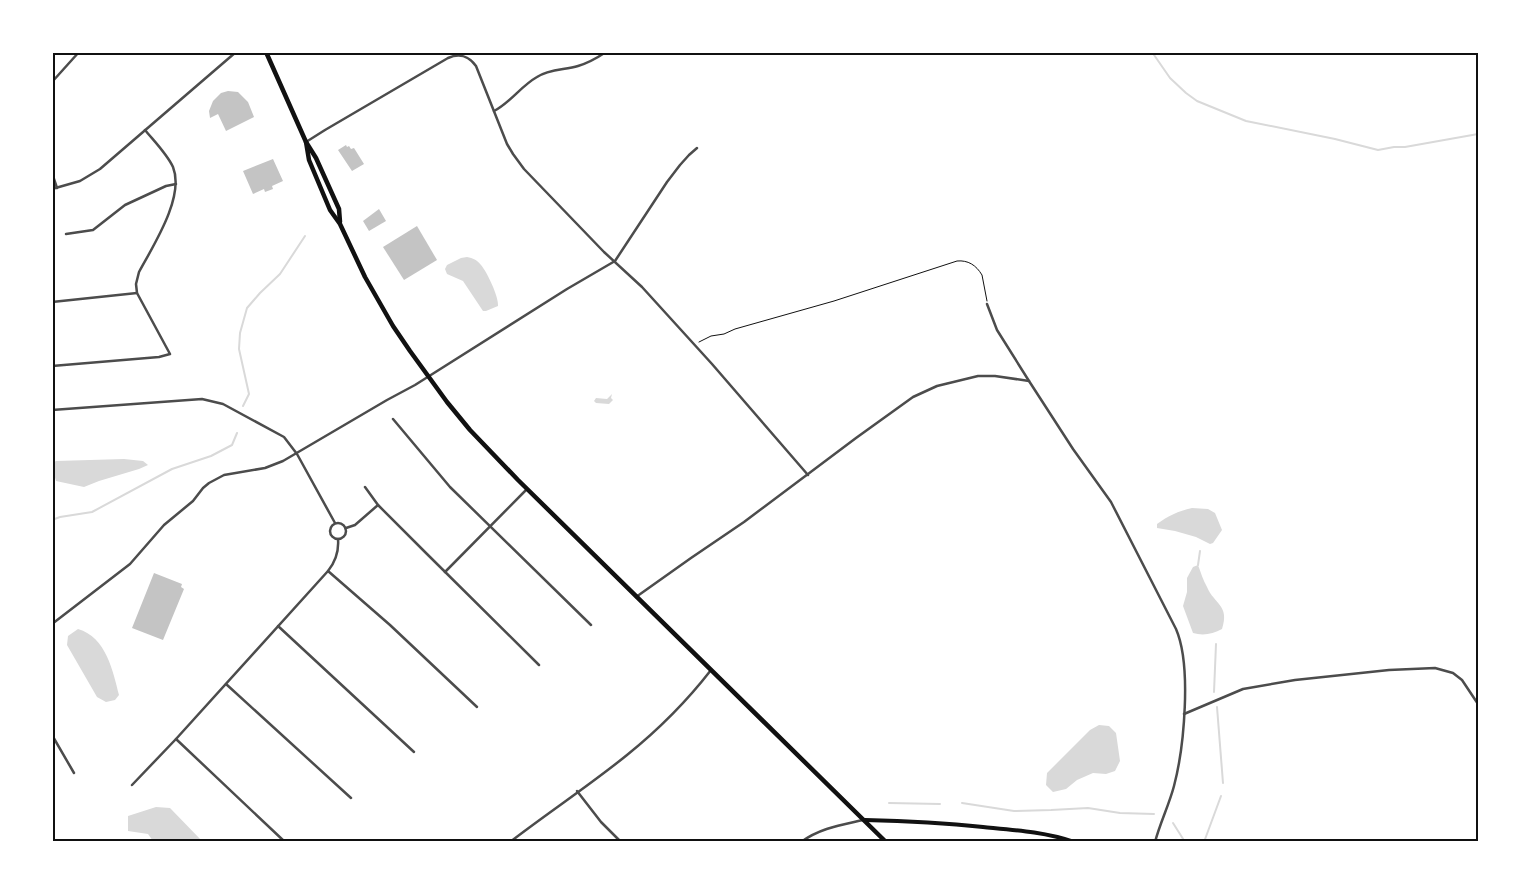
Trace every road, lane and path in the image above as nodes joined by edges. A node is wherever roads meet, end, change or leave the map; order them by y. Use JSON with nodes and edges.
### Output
{"nodes":[{"id":1,"x":79,"y":52,"type":"edge"},
{"id":2,"x":236,"y":52,"type":"edge"},
{"id":3,"x":266,"y":52,"type":"edge"},
{"id":4,"x":606,"y":52,"type":"edge"},
{"id":5,"x":52,"y":82,"type":"edge"},
{"id":6,"x":494,"y":111,"type":"junction"},
{"id":7,"x":145,"y":130,"type":"junction"},
{"id":8,"x":306,"y":142,"type":"junction"},
{"id":9,"x":697,"y":148,"type":"dead end"},
{"id":10,"x":52,"y":173,"type":"edge"},
{"id":11,"x":176,"y":184,"type":"junction"},
{"id":12,"x":54,"y":189,"type":"edge"},
{"id":13,"x":340,"y":224,"type":"junction"},
{"id":14,"x":66,"y":234,"type":"dead end"},
{"id":15,"x":615,"y":261,"type":"junction"},
{"id":16,"x":137,"y":293,"type":"junction"},
{"id":17,"x":52,"y":302,"type":"edge"},
{"id":18,"x":987,"y":304,"type":"joint"},
{"id":19,"x":694,"y":346,"type":"junction"},
{"id":20,"x":52,"y":366,"type":"edge"},
{"id":21,"x":429,"y":377,"type":"junction"},
{"id":22,"x":1029,"y":381,"type":"junction"},
{"id":23,"x":52,"y":410,"type":"edge"},
{"id":24,"x":393,"y":419,"type":"dead end"},
{"id":25,"x":296,"y":454,"type":"junction"},
{"id":26,"x":808,"y":475,"type":"junction"},
{"id":27,"x":365,"y":488,"type":"dead end"},
{"id":28,"x":527,"y":489,"type":"junction"},
{"id":29,"x":378,"y":505,"type":"junction"},
{"id":30,"x":335,"y":524,"type":"junction"},
{"id":31,"x":490,"y":527,"type":"junction"},
{"id":32,"x":346,"y":528,"type":"junction"},
{"id":33,"x":338,"y":539,"type":"junction"},
{"id":34,"x":328,"y":571,"type":"junction"},
{"id":35,"x":445,"y":572,"type":"junction"},
{"id":36,"x":636,"y":597,"type":"junction"},
{"id":37,"x":52,"y":624,"type":"edge"},
{"id":38,"x":591,"y":625,"type":"dead end"},
{"id":39,"x":278,"y":626,"type":"junction"},
{"id":40,"x":539,"y":665,"type":"dead end"},
{"id":41,"x":711,"y":670,"type":"junction"},
{"id":42,"x":226,"y":684,"type":"junction"},
{"id":43,"x":1478,"y":704,"type":"edge"},
{"id":44,"x":477,"y":707,"type":"dead end"},
{"id":45,"x":1184,"y":714,"type":"junction"},
{"id":46,"x":52,"y":735,"type":"edge"},
{"id":47,"x":176,"y":739,"type":"junction"},
{"id":48,"x":414,"y":752,"type":"dead end"},
{"id":49,"x":74,"y":773,"type":"dead end"},
{"id":50,"x":132,"y":785,"type":"dead end"},
{"id":51,"x":577,"y":792,"type":"junction"},
{"id":52,"x":351,"y":798,"type":"dead end"},
{"id":53,"x":865,"y":820,"type":"junction"},
{"id":54,"x":285,"y":842,"type":"edge"},
{"id":55,"x":510,"y":842,"type":"edge"},
{"id":56,"x":621,"y":842,"type":"edge"},
{"id":57,"x":801,"y":842,"type":"edge"},
{"id":58,"x":886,"y":842,"type":"edge"},
{"id":59,"x":1074,"y":842,"type":"edge"},
{"id":60,"x":1155,"y":842,"type":"edge"}],
"edges":[{"from":1,"to":5,"type":"street"},
{"from":2,"to":7,"type":"street"},
{"from":3,"to":8,"type":"main road"},
{"from":4,"to":6,"type":"street"},
{"from":6,"to":8,"type":"street"},
{"from":6,"to":15,"type":"street"},
{"from":7,"to":11,"type":"street"},
{"from":7,"to":12,"type":"street"},
{"from":8,"to":13,"type":"main road"},
{"from":8,"to":13,"type":"main road"},
{"from":9,"to":15,"type":"street"},
{"from":10,"to":12,"type":"street"},
{"from":11,"to":14,"type":"street"},
{"from":11,"to":16,"type":"street"},
{"from":13,"to":21,"type":"main road"},
{"from":15,"to":19,"type":"street"},
{"from":15,"to":21,"type":"street"},
{"from":16,"to":17,"type":"street"},
{"from":16,"to":20,"type":"street"},
{"from":18,"to":19,"type":"path"},
{"from":18,"to":22,"type":"street"},
{"from":19,"to":26,"type":"street"},
{"from":21,"to":25,"type":"street"},
{"from":21,"to":28,"type":"main road"},
{"from":22,"to":26,"type":"street"},
{"from":22,"to":45,"type":"street"},
{"from":23,"to":25,"type":"street"},
{"from":24,"to":31,"type":"street"},
{"from":25,"to":30,"type":"street"},
{"from":25,"to":37,"type":"street"},
{"from":26,"to":36,"type":"street"},
{"from":27,"to":29,"type":"street"},
{"from":28,"to":31,"type":"street"},
{"from":28,"to":36,"type":"main road"},
{"from":29,"to":32,"type":"street"},
{"from":29,"to":35,"type":"street"},
{"from":30,"to":32,"type":"street"},
{"from":30,"to":33,"type":"street"},
{"from":31,"to":35,"type":"street"},
{"from":31,"to":38,"type":"street"},
{"from":32,"to":33,"type":"street"},
{"from":33,"to":34,"type":"street"},
{"from":34,"to":39,"type":"street"},
{"from":34,"to":44,"type":"street"},
{"from":35,"to":40,"type":"street"},
{"from":36,"to":41,"type":"main road"},
{"from":39,"to":42,"type":"street"},
{"from":39,"to":48,"type":"street"},
{"from":41,"to":51,"type":"street"},
{"from":41,"to":53,"type":"main road"},
{"from":42,"to":47,"type":"street"},
{"from":42,"to":52,"type":"street"},
{"from":43,"to":45,"type":"street"},
{"from":45,"to":60,"type":"street"},
{"from":46,"to":49,"type":"street"},
{"from":47,"to":50,"type":"street"},
{"from":47,"to":54,"type":"street"},
{"from":51,"to":55,"type":"street"},
{"from":51,"to":56,"type":"street"},
{"from":53,"to":57,"type":"street"},
{"from":53,"to":58,"type":"main road"},
{"from":53,"to":59,"type":"main road"}]}
